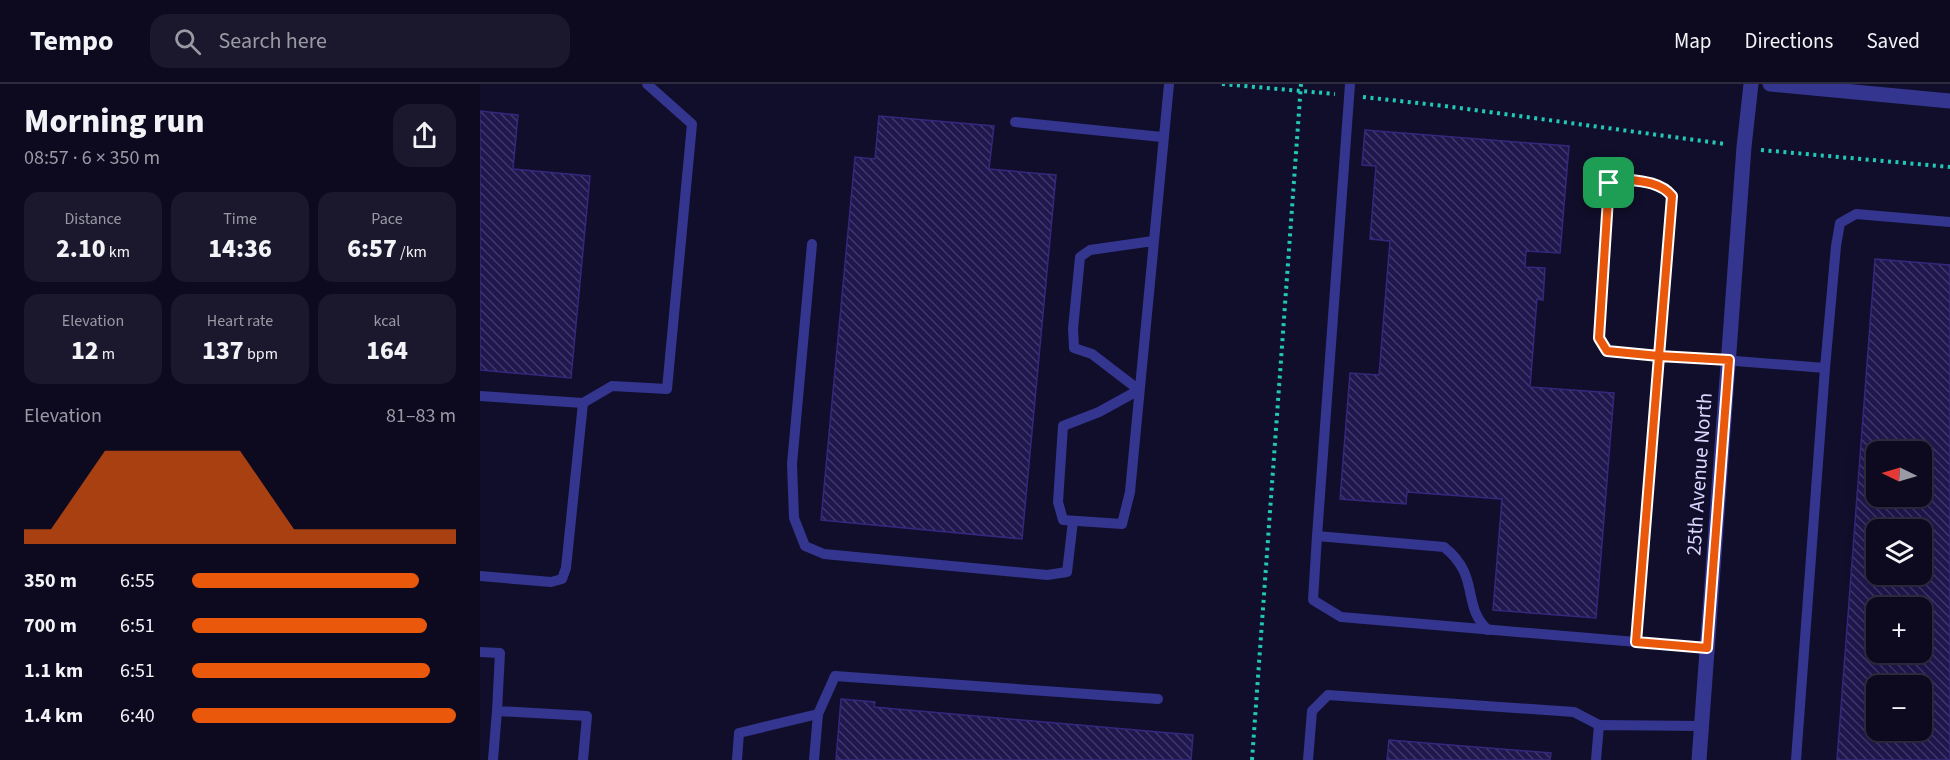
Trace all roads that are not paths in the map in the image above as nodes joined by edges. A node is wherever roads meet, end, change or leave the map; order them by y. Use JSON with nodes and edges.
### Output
{"nodes":[{"id":1,"x":647,"y":84,"type":"edge"},
{"id":2,"x":1169,"y":84,"type":"edge"},
{"id":3,"x":1350,"y":84,"type":"edge"},
{"id":4,"x":1751,"y":84,"type":"edge"},
{"id":5,"x":1770,"y":84,"type":"edge"},
{"id":6,"x":1950,"y":101,"type":"edge"},
{"id":7,"x":1015,"y":122,"type":"dead end"},
{"id":8,"x":1162,"y":137,"type":"junction"},
{"id":9,"x":1950,"y":222,"type":"edge"},
{"id":10,"x":1153,"y":241,"type":"junction"},
{"id":11,"x":812,"y":244,"type":"dead end"},
{"id":12,"x":1659,"y":356,"type":"junction"},
{"id":13,"x":1729,"y":360,"type":"junction"},
{"id":14,"x":1825,"y":368,"type":"junction"},
{"id":15,"x":1139,"y":390,"type":"junction"},
{"id":16,"x":480,"y":396,"type":"edge"},
{"id":17,"x":583,"y":403,"type":"junction"},
{"id":18,"x":1073,"y":521,"type":"junction"},
{"id":19,"x":1317,"y":536,"type":"junction"},
{"id":20,"x":480,"y":576,"type":"edge"},
{"id":21,"x":1488,"y":630,"type":"junction"},
{"id":22,"x":1636,"y":642,"type":"junction"},
{"id":23,"x":1707,"y":648,"type":"junction"},
{"id":24,"x":480,"y":652,"type":"edge"},
{"id":25,"x":1158,"y":699,"type":"dead end"},
{"id":26,"x":497,"y":711,"type":"junction"},
{"id":27,"x":818,"y":714,"type":"junction"},
{"id":28,"x":1599,"y":725,"type":"junction"},
{"id":29,"x":1702,"y":726,"type":"junction"},
{"id":30,"x":493,"y":760,"type":"edge"},
{"id":31,"x":583,"y":760,"type":"edge"},
{"id":32,"x":736,"y":760,"type":"edge"},
{"id":33,"x":814,"y":760,"type":"edge"},
{"id":34,"x":1308,"y":760,"type":"edge"},
{"id":35,"x":1596,"y":760,"type":"edge"},
{"id":36,"x":1699,"y":760,"type":"edge"},
{"id":37,"x":1796,"y":760,"type":"edge"}],
"edges":[{"from":1,"to":17,"type":"lane"},
{"from":2,"to":8,"type":"lane"},
{"from":3,"to":19,"type":"lane"},
{"from":4,"to":13,"type":"street","name":"25th Avenue North"},
{"from":5,"to":6,"type":"street"},
{"from":7,"to":8,"type":"lane"},
{"from":8,"to":10,"type":"lane"},
{"from":9,"to":14,"type":"lane"},
{"from":10,"to":15,"type":"lane"},
{"from":10,"to":15,"type":"lane"},
{"from":11,"to":18,"type":"lane"},
{"from":12,"to":12,"type":"lane"},
{"from":12,"to":13,"type":"lane"},
{"from":12,"to":22,"type":"lane"},
{"from":13,"to":14,"type":"lane"},
{"from":13,"to":23,"type":"street","name":"25th Avenue North"},
{"from":14,"to":37,"type":"lane"},
{"from":15,"to":18,"type":"lane"},
{"from":15,"to":18,"type":"lane"},
{"from":16,"to":17,"type":"lane"},
{"from":17,"to":20,"type":"lane"},
{"from":19,"to":21,"type":"lane"},
{"from":19,"to":21,"type":"lane"},
{"from":21,"to":22,"type":"lane"},
{"from":22,"to":23,"type":"lane"},
{"from":23,"to":29,"type":"street","name":"25th Avenue North"},
{"from":24,"to":26,"type":"lane"},
{"from":25,"to":27,"type":"lane"},
{"from":26,"to":30,"type":"lane"},
{"from":26,"to":31,"type":"lane"},
{"from":27,"to":32,"type":"lane"},
{"from":27,"to":33,"type":"lane"},
{"from":28,"to":29,"type":"lane"},
{"from":28,"to":34,"type":"lane"},
{"from":28,"to":35,"type":"lane"},
{"from":29,"to":36,"type":"street","name":"25th Avenue North"}]}
